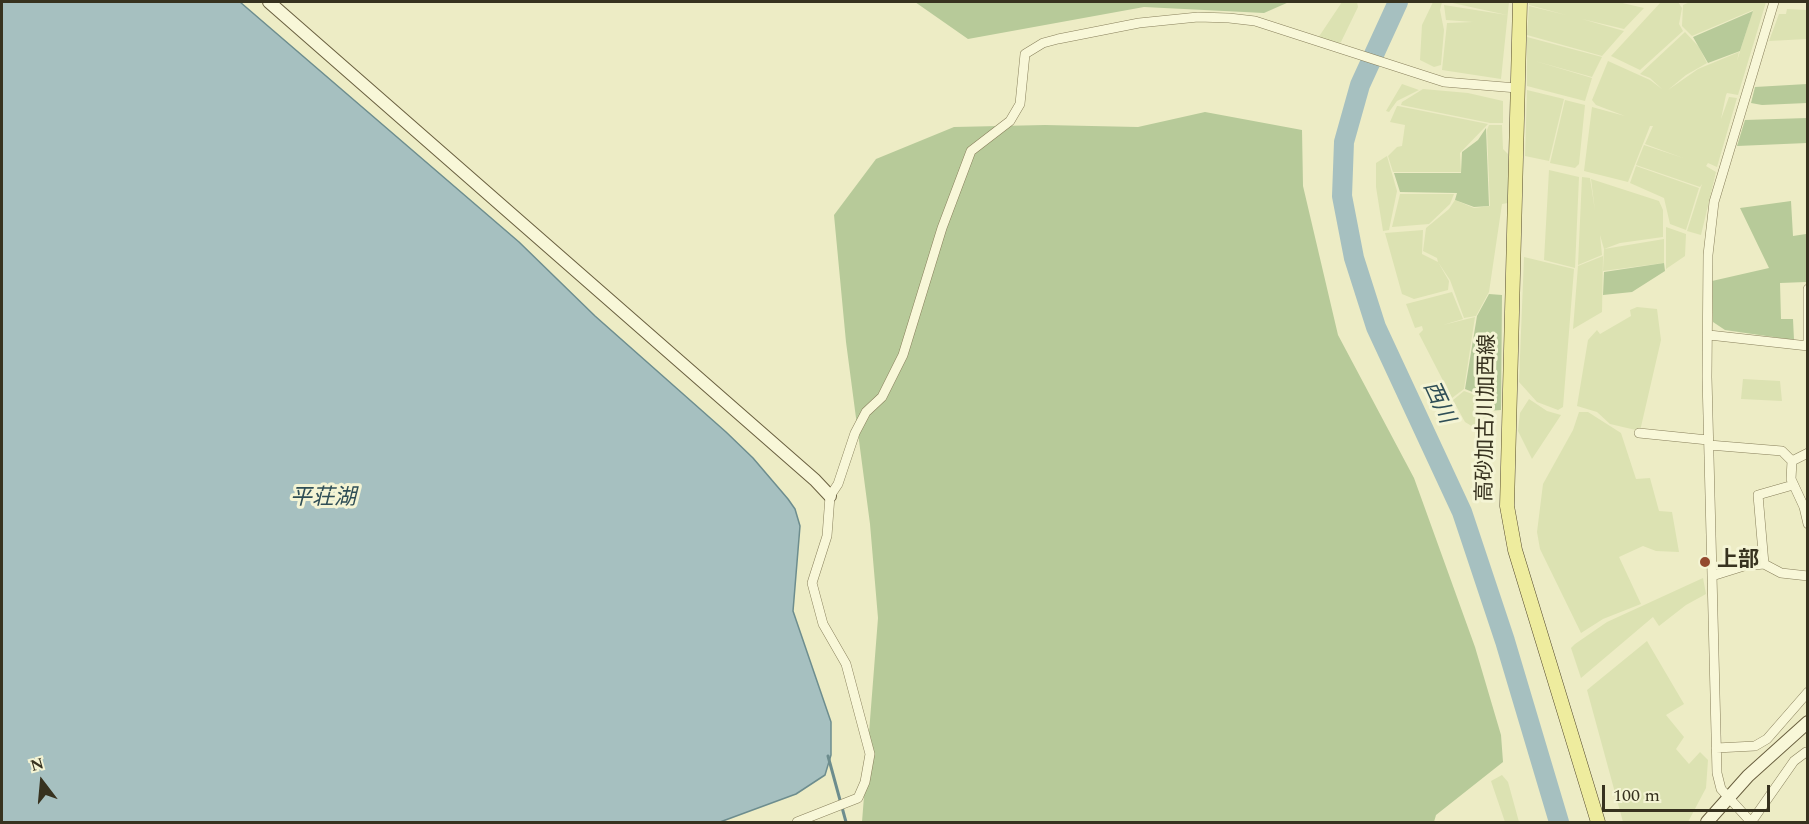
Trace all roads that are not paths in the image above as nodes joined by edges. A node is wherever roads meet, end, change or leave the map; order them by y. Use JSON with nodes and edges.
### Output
{"nodes":[{"id":1,"x":269,"y":2,"type":"edge"},
{"id":2,"x":1520,"y":2,"type":"edge"},
{"id":3,"x":1774,"y":2,"type":"edge"},
{"id":4,"x":1516,"y":88,"type":"junction"},
{"id":5,"x":1808,"y":289,"type":"edge"},
{"id":6,"x":1709,"y":335,"type":"junction"},
{"id":7,"x":1639,"y":433,"type":"dead end"},
{"id":8,"x":1709,"y":442,"type":"junction"},
{"id":9,"x":1808,"y":453,"type":"edge"},
{"id":10,"x":1792,"y":461,"type":"junction"},
{"id":11,"x":1792,"y":484,"type":"junction"},
{"id":12,"x":830,"y":496,"type":"junction"},
{"id":13,"x":1808,"y":524,"type":"edge"},
{"id":14,"x":1764,"y":564,"type":"junction"},
{"id":15,"x":1712,"y":576,"type":"junction"},
{"id":16,"x":1808,"y":576,"type":"edge"},
{"id":17,"x":1808,"y":692,"type":"edge"},
{"id":18,"x":1808,"y":722,"type":"edge"},
{"id":19,"x":1716,"y":748,"type":"junction"},
{"id":20,"x":1806,"y":752,"type":"edge"},
{"id":21,"x":1728,"y":796,"type":"junction"},
{"id":22,"x":797,"y":822,"type":"edge"},
{"id":23,"x":1598,"y":822,"type":"edge"},
{"id":24,"x":1707,"y":822,"type":"edge"},
{"id":25,"x":1752,"y":822,"type":"edge"}],
"edges":[{"from":1,"to":12,"type":"street"},
{"from":2,"to":4,"type":"main road","name":"高砂加古川加西線"},
{"from":3,"to":6,"type":"street"},
{"from":4,"to":12,"type":"street"},
{"from":4,"to":23,"type":"main road","name":"高砂加古川加西線"},
{"from":5,"to":6,"type":"street"},
{"from":6,"to":8,"type":"street"},
{"from":7,"to":8,"type":"street"},
{"from":8,"to":10,"type":"street"},
{"from":8,"to":15,"type":"street"},
{"from":9,"to":10,"type":"street"},
{"from":10,"to":11,"type":"street"},
{"from":11,"to":13,"type":"street"},
{"from":11,"to":14,"type":"street"},
{"from":12,"to":22,"type":"street"},
{"from":14,"to":15,"type":"street"},
{"from":14,"to":16,"type":"street"},
{"from":15,"to":19,"type":"street"},
{"from":17,"to":19,"type":"street"},
{"from":18,"to":21,"type":"street"},
{"from":19,"to":21,"type":"street"},
{"from":20,"to":25,"type":"street"},
{"from":21,"to":24,"type":"street"},
{"from":21,"to":25,"type":"street"}]}
